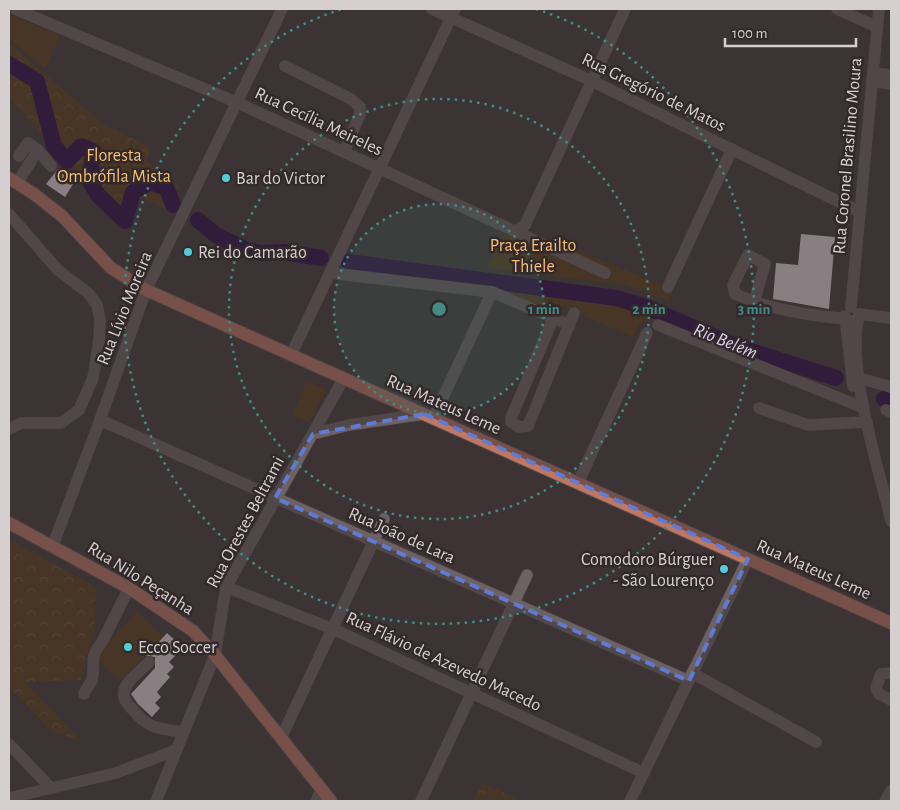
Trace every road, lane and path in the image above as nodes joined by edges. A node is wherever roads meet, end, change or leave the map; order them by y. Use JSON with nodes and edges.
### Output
{"nodes":[{"id":1,"x":15,"y":9,"type":"edge"},
{"id":2,"x":282,"y":9,"type":"edge"},
{"id":3,"x":432,"y":9,"type":"edge"},
{"id":4,"x":625,"y":9,"type":"edge"},
{"id":5,"x":837,"y":9,"type":"edge"},
{"id":6,"x":879,"y":9,"type":"edge"},
{"id":7,"x":39,"y":13,"type":"edge"},
{"id":8,"x":453,"y":13,"type":"edge"},
{"id":9,"x":877,"y":27,"type":"junction"},
{"id":10,"x":285,"y":66,"type":"dead end"},
{"id":11,"x":891,"y":76,"type":"edge"},
{"id":12,"x":872,"y":77,"type":"junction"},
{"id":13,"x":592,"y":81,"type":"junction"},
{"id":14,"x":891,"y":84,"type":"edge"},
{"id":15,"x":236,"y":102,"type":"junction"},
{"id":16,"x":732,"y":149,"type":"junction"},
{"id":17,"x":38,"y":150,"type":"junction"},
{"id":18,"x":344,"y":152,"type":"junction"},
{"id":19,"x":19,"y":156,"type":"dead end"},
{"id":20,"x":51,"y":166,"type":"dead end"},
{"id":21,"x":379,"y":169,"type":"junction"},
{"id":22,"x":13,"y":181,"type":"edge"},
{"id":23,"x":860,"y":212,"type":"junction"},
{"id":24,"x":9,"y":214,"type":"edge"},
{"id":25,"x":516,"y":231,"type":"junction"},
{"id":26,"x":330,"y":273,"type":"junction"},
{"id":27,"x":606,"y":273,"type":"dead end"},
{"id":28,"x":668,"y":288,"type":"dead end"},
{"id":29,"x":146,"y":290,"type":"junction"},
{"id":30,"x":492,"y":292,"type":"junction"},
{"id":31,"x":754,"y":302,"type":"dead end"},
{"id":32,"x":574,"y":314,"type":"dead end"},
{"id":33,"x":852,"y":314,"type":"junction"},
{"id":34,"x":891,"y":318,"type":"edge"},
{"id":35,"x":553,"y":319,"type":"junction"},
{"id":36,"x":570,"y":325,"type":"junction"},
{"id":37,"x":658,"y":325,"type":"dead end"},
{"id":38,"x":647,"y":333,"type":"dead end"},
{"id":39,"x":292,"y":355,"type":"junction"},
{"id":40,"x":344,"y":378,"type":"junction"},
{"id":41,"x":859,"y":378,"type":"junction"},
{"id":42,"x":891,"y":387,"type":"edge"},
{"id":43,"x":759,"y":408,"type":"dead end"},
{"id":44,"x":864,"y":408,"type":"junction"},
{"id":45,"x":428,"y":416,"type":"junction"},
{"id":46,"x":100,"y":420,"type":"junction"},
{"id":47,"x":867,"y":422,"type":"junction"},
{"id":48,"x":9,"y":429,"type":"edge"},
{"id":49,"x":313,"y":434,"type":"junction"},
{"id":50,"x":578,"y":483,"type":"junction"},
{"id":51,"x":276,"y":498,"type":"junction"},
{"id":52,"x":384,"y":519,"type":"dead end"},
{"id":53,"x":891,"y":520,"type":"edge"},
{"id":54,"x":9,"y":523,"type":"edge"},
{"id":55,"x":374,"y":542,"type":"junction"},
{"id":56,"x":53,"y":545,"type":"junction"},
{"id":57,"x":748,"y":559,"type":"junction"},
{"id":58,"x":527,"y":575,"type":"dead end"},
{"id":59,"x":226,"y":587,"type":"junction"},
{"id":60,"x":129,"y":588,"type":"junction"},
{"id":61,"x":514,"y":604,"type":"junction"},
{"id":62,"x":891,"y":623,"type":"edge"},
{"id":63,"x":332,"y":629,"type":"junction"},
{"id":64,"x":215,"y":655,"type":"junction"},
{"id":65,"x":149,"y":662,"type":"dead end"},
{"id":66,"x":891,"y":673,"type":"edge"},
{"id":67,"x":690,"y":677,"type":"junction"},
{"id":68,"x":472,"y":693,"type":"junction"},
{"id":69,"x":84,"y":694,"type":"dead end"},
{"id":70,"x":891,"y":700,"type":"edge"},
{"id":71,"x":184,"y":732,"type":"junction"},
{"id":72,"x":281,"y":738,"type":"junction"},
{"id":73,"x":816,"y":742,"type":"dead end"},
{"id":74,"x":9,"y":744,"type":"edge"},
{"id":75,"x":176,"y":750,"type":"junction"},
{"id":76,"x":644,"y":772,"type":"junction"},
{"id":77,"x":51,"y":788,"type":"junction"},
{"id":78,"x":322,"y":789,"type":"junction"},
{"id":79,"x":891,"y":791,"type":"edge"},
{"id":80,"x":9,"y":798,"type":"edge"},
{"id":81,"x":156,"y":801,"type":"edge"},
{"id":82,"x":316,"y":801,"type":"edge"},
{"id":83,"x":331,"y":801,"type":"edge"},
{"id":84,"x":421,"y":801,"type":"edge"},
{"id":85,"x":630,"y":801,"type":"edge"},
{"id":86,"x":886,"y":801,"type":"edge"}],
"edges":[{"from":1,"to":7,"type":"street","name":"Rua Cecília Meireles"},
{"from":2,"to":15,"type":"street","name":"Rua Lívio Moreira"},
{"from":3,"to":8,"type":"street","name":"Rua Gregório de Matos"},
{"from":4,"to":13,"type":"street"},
{"from":5,"to":9,"type":"street"},
{"from":6,"to":9,"type":"street","name":"Rua Coronel Brasilino Moura"},
{"from":7,"to":15,"type":"street","name":"Rua Cecília Meireles"},
{"from":8,"to":13,"type":"street","name":"Rua Gregório de Matos"},
{"from":8,"to":21,"type":"street"},
{"from":9,"to":12,"type":"street","name":"Rua Coronel Brasilino Moura"},
{"from":10,"to":18,"type":"street"},
{"from":11,"to":12,"type":"street"},
{"from":12,"to":14,"type":"street"},
{"from":12,"to":23,"type":"street","name":"Rua Coronel Brasilino Moura"},
{"from":13,"to":16,"type":"street","name":"Rua Gregório de Matos"},
{"from":13,"to":25,"type":"street"},
{"from":15,"to":18,"type":"street","name":"Rua Cecília Meireles"},
{"from":15,"to":29,"type":"street","name":"Rua Lívio Moreira"},
{"from":16,"to":23,"type":"street","name":"Rua Gregório de Matos"},
{"from":16,"to":28,"type":"street"},
{"from":17,"to":19,"type":"street"},
{"from":17,"to":20,"type":"street"},
{"from":17,"to":22,"type":"street"},
{"from":18,"to":21,"type":"street","name":"Rua Cecília Meireles"},
{"from":21,"to":25,"type":"street","name":"Rua Cecília Meireles"},
{"from":21,"to":26,"type":"street"},
{"from":22,"to":29,"type":"main road","name":"Rua Mateus Leme"},
{"from":23,"to":33,"type":"street","name":"Rua Coronel Brasilino Moura"},
{"from":24,"to":48,"type":"street"},
{"from":25,"to":27,"type":"street","name":"Rua Cecília Meireles"},
{"from":26,"to":30,"type":"street"},
{"from":26,"to":39,"type":"street"},
{"from":29,"to":39,"type":"main road","name":"Rua Mateus Leme"},
{"from":29,"to":46,"type":"street","name":"Rua Lívio Moreira"},
{"from":30,"to":35,"type":"street"},
{"from":30,"to":45,"type":"street"},
{"from":31,"to":33,"type":"street"},
{"from":32,"to":36,"type":"street"},
{"from":33,"to":34,"type":"street"},
{"from":33,"to":41,"type":"street","name":"Rua Coronel Brasilino Moura"},
{"from":33,"to":44,"type":"street","name":"Rua Coronel Brasilino Moura"},
{"from":35,"to":36,"type":"street"},
{"from":35,"to":36,"type":"street"},
{"from":37,"to":44,"type":"street"},
{"from":38,"to":50,"type":"street"},
{"from":39,"to":40,"type":"main road","name":"Rua Mateus Leme"},
{"from":40,"to":45,"type":"main road","name":"Rua Mateus Leme"},
{"from":40,"to":49,"type":"street","name":"Rua Orestes Beltrami"},
{"from":41,"to":42,"type":"street"},
{"from":41,"to":44,"type":"street","name":"Rua Coronel Brasilino Moura"},
{"from":43,"to":47,"type":"street"},
{"from":44,"to":47,"type":"street","name":"Rua Coronel Brasilino Moura"},
{"from":45,"to":49,"type":"street"},
{"from":45,"to":50,"type":"main road","name":"Rua Mateus Leme"},
{"from":46,"to":51,"type":"street","name":"Rua João de Lara"},
{"from":46,"to":56,"type":"street","name":"Rua Lívio Moreira"},
{"from":47,"to":53,"type":"street","name":"Rua Coronel Brasilino Moura"},
{"from":49,"to":51,"type":"street","name":"Rua Orestes Beltrami"},
{"from":50,"to":57,"type":"main road","name":"Rua Mateus Leme"},
{"from":51,"to":55,"type":"street","name":"Rua João de Lara"},
{"from":51,"to":59,"type":"street","name":"Rua Orestes Beltrami"},
{"from":52,"to":55,"type":"street"},
{"from":54,"to":56,"type":"main road","name":"Rua Nilo Peçanha"},
{"from":55,"to":61,"type":"street","name":"Rua João de Lara"},
{"from":55,"to":63,"type":"street"},
{"from":56,"to":60,"type":"main road","name":"Rua Nilo Peçanha"},
{"from":57,"to":62,"type":"main road","name":"Rua Mateus Leme"},
{"from":57,"to":67,"type":"street"},
{"from":58,"to":61,"type":"street"},
{"from":59,"to":63,"type":"street","name":"Rua Flávio de Azevedo Macedo"},
{"from":59,"to":64,"type":"street","name":"Rua Orestes Beltrami"},
{"from":60,"to":64,"type":"main road","name":"Rua Nilo Peçanha"},
{"from":60,"to":69,"type":"street"},
{"from":61,"to":67,"type":"street","name":"Rua João de Lara"},
{"from":61,"to":68,"type":"street"},
{"from":63,"to":68,"type":"street","name":"Rua Flávio de Azevedo Macedo"},
{"from":63,"to":72,"type":"street"},
{"from":64,"to":71,"type":"street","name":"Rua Orestes Beltrami"},
{"from":64,"to":72,"type":"main road","name":"Rua Nilo Peçanha"},
{"from":65,"to":71,"type":"street"},
{"from":66,"to":70,"type":"street"},
{"from":67,"to":73,"type":"street","name":"Rua João de Lara"},
{"from":67,"to":76,"type":"street"},
{"from":68,"to":76,"type":"street","name":"Rua Flávio de Azevedo Macedo"},
{"from":68,"to":84,"type":"street"},
{"from":71,"to":75,"type":"street","name":"Rua Orestes Beltrami"},
{"from":72,"to":78,"type":"main road","name":"Rua Nilo Peçanha"},
{"from":74,"to":77,"type":"street"},
{"from":75,"to":77,"type":"street"},
{"from":75,"to":81,"type":"street","name":"Rua Orestes Beltrami"},
{"from":76,"to":85,"type":"street"},
{"from":77,"to":80,"type":"street"},
{"from":78,"to":82,"type":"street"},
{"from":78,"to":83,"type":"main road","name":"Rua Nilo Peçanha"},
{"from":79,"to":86,"type":"street"}]}
